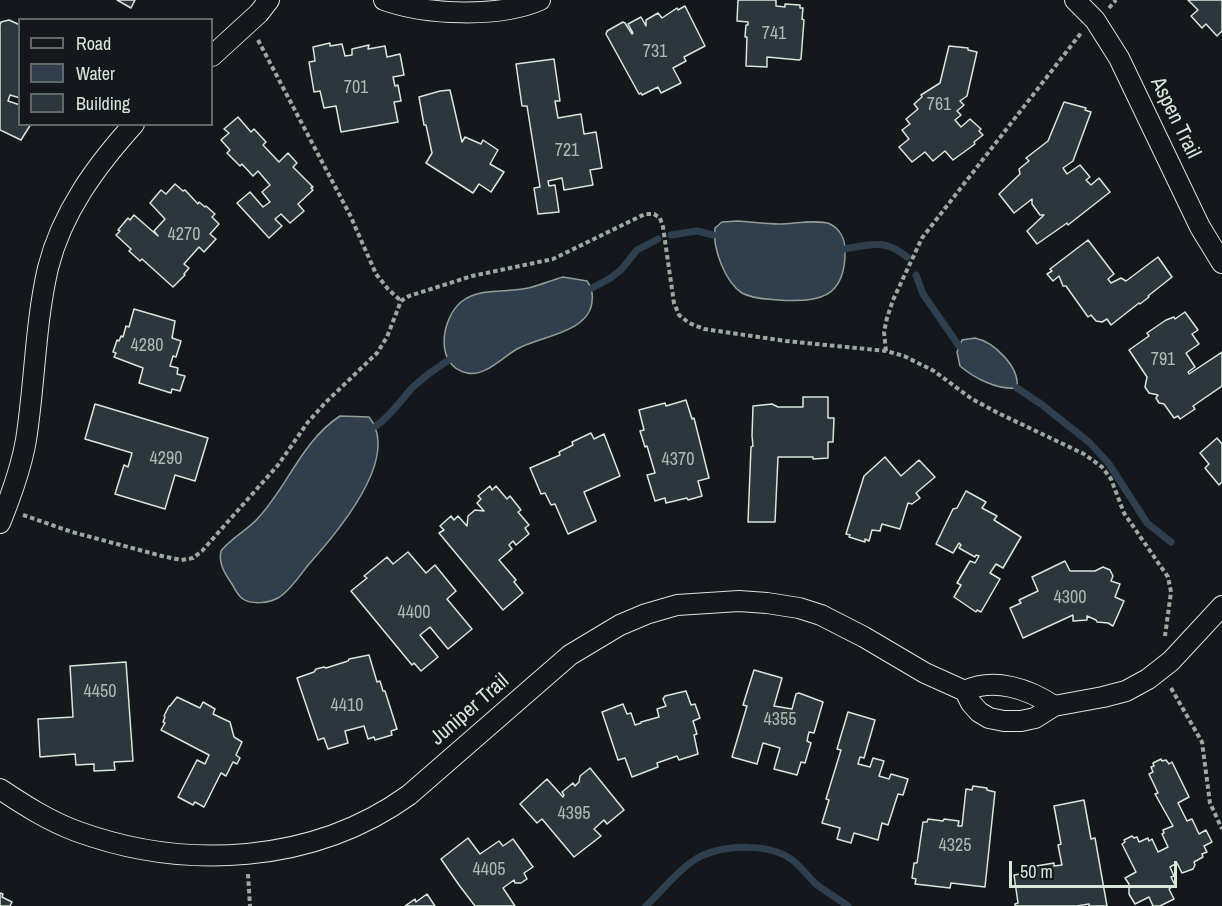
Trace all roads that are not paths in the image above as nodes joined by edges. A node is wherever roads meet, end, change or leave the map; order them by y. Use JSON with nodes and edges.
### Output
{"nodes":[{"id":1,"x":269,"y":0,"type":"edge"},
{"id":2,"x":384,"y":0,"type":"edge"},
{"id":3,"x":540,"y":0,"type":"edge"},
{"id":4,"x":1075,"y":0,"type":"edge"},
{"id":5,"x":213,"y":55,"type":"edge"},
{"id":6,"x":132,"y":126,"type":"edge"},
{"id":7,"x":1222,"y":263,"type":"edge"},
{"id":8,"x":3,"y":515,"type":"edge"},
{"id":9,"x":1222,"y":606,"type":"edge"},
{"id":10,"x":964,"y":691,"type":"junction"},
{"id":11,"x":1054,"y":706,"type":"junction"},
{"id":12,"x":0,"y":789,"type":"edge"}],
"edges":[{"from":1,"to":5,"type":"street"},
{"from":2,"to":3,"type":"street"},
{"from":4,"to":7,"type":"street","name":"Aspen Trail"},
{"from":6,"to":8,"type":"street"},
{"from":9,"to":11,"type":"street","name":"Juniper Trail"},
{"from":10,"to":11,"type":"street"},
{"from":10,"to":11,"type":"street","name":"Juniper Trail"},
{"from":10,"to":12,"type":"street","name":"Juniper Trail"}]}
